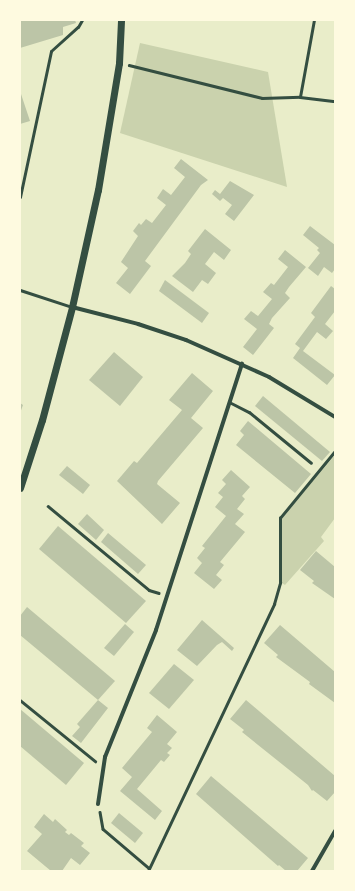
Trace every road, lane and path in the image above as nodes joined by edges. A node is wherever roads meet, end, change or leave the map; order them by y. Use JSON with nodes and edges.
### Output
{"nodes":[{"id":1,"x":82,"y":20,"type":"edge"},
{"id":2,"x":121,"y":20,"type":"edge"},
{"id":3,"x":314,"y":20,"type":"edge"},
{"id":4,"x":119,"y":63,"type":"junction"},
{"id":5,"x":300,"y":97,"type":"junction"},
{"id":6,"x":335,"y":101,"type":"edge"},
{"id":7,"x":20,"y":197,"type":"edge"},
{"id":8,"x":20,"y":290,"type":"edge"},
{"id":9,"x":72,"y":308,"type":"junction"},
{"id":10,"x":242,"y":364,"type":"junction"},
{"id":11,"x":231,"y":403,"type":"junction"},
{"id":12,"x":335,"y":416,"type":"edge"},
{"id":13,"x":335,"y":451,"type":"edge"},
{"id":14,"x":311,"y":463,"type":"dead end"},
{"id":15,"x":20,"y":488,"type":"edge"},
{"id":16,"x":48,"y":506,"type":"dead end"},
{"id":17,"x":167,"y":595,"type":"junction"},
{"id":18,"x":20,"y":700,"type":"edge"},
{"id":19,"x":103,"y":768,"type":"junction"},
{"id":20,"x":98,"y":804,"type":"joint"},
{"id":21,"x":335,"y":831,"type":"edge"},
{"id":22,"x":149,"y":869,"type":"edge"},
{"id":23,"x":312,"y":871,"type":"edge"}],
"edges":[{"from":1,"to":7,"type":"lane"},
{"from":2,"to":4,"type":"street"},
{"from":3,"to":5,"type":"path"},
{"from":4,"to":5,"type":"path"},
{"from":4,"to":9,"type":"street"},
{"from":5,"to":6,"type":"path"},
{"from":8,"to":9,"type":"lane"},
{"from":9,"to":10,"type":"street"},
{"from":9,"to":15,"type":"street"},
{"from":10,"to":11,"type":"street"},
{"from":10,"to":12,"type":"street"},
{"from":11,"to":14,"type":"lane"},
{"from":11,"to":17,"type":"street"},
{"from":13,"to":22,"type":"path"},
{"from":16,"to":17,"type":"path"},
{"from":17,"to":19,"type":"street"},
{"from":18,"to":19,"type":"path"},
{"from":19,"to":20,"type":"street"},
{"from":20,"to":22,"type":"path"},
{"from":21,"to":23,"type":"street"}]}
